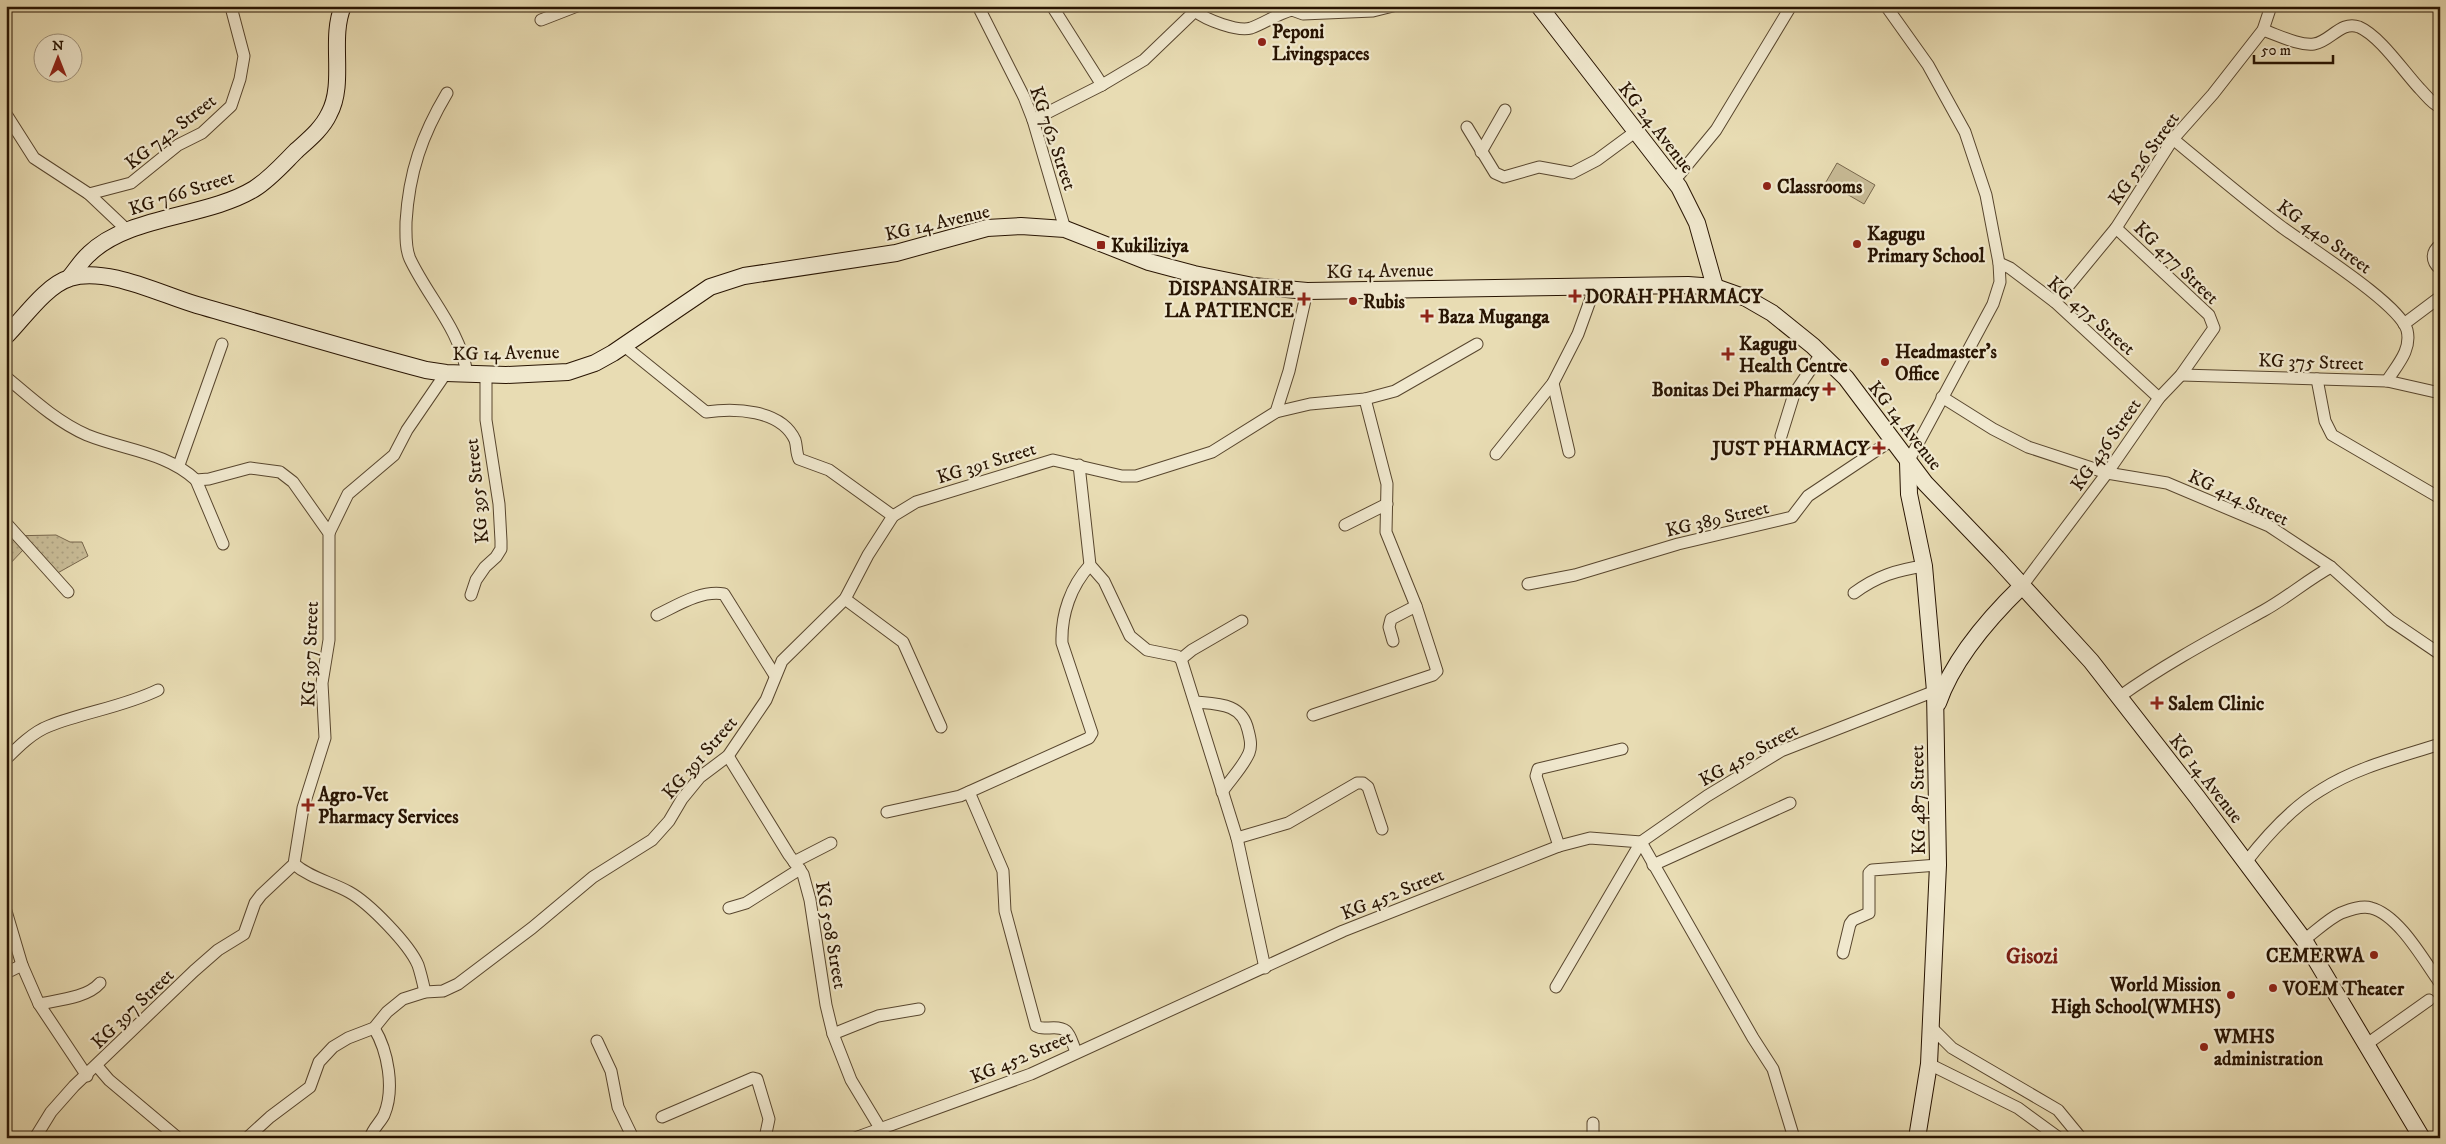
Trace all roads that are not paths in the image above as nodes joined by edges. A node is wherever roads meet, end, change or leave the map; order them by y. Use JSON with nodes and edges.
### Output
{"nodes":[{"id":1,"x":343,"y":6,"type":"edge"},
{"id":2,"x":577,"y":6,"type":"edge"},
{"id":3,"x":978,"y":6,"type":"edge"},
{"id":4,"x":1052,"y":6,"type":"edge"},
{"id":5,"x":1393,"y":6,"type":"edge"},
{"id":6,"x":1539,"y":6,"type":"edge"},
{"id":7,"x":1791,"y":6,"type":"edge"},
{"id":8,"x":1886,"y":6,"type":"edge"},
{"id":9,"x":2271,"y":6,"type":"edge"},
{"id":10,"x":231,"y":7,"type":"edge"},
{"id":11,"x":1195,"y":8,"type":"edge"},
{"id":12,"x":541,"y":20,"type":"dead end"},
{"id":13,"x":2263,"y":30,"type":"junction"},
{"id":14,"x":1102,"y":85,"type":"junction"},
{"id":15,"x":447,"y":93,"type":"dead end"},
{"id":16,"x":2440,"y":107,"type":"edge"},
{"id":17,"x":1505,"y":110,"type":"dead end"},
{"id":18,"x":6,"y":114,"type":"edge"},
{"id":19,"x":1033,"y":120,"type":"junction"},
{"id":20,"x":1467,"y":127,"type":"dead end"},
{"id":21,"x":1635,"y":132,"type":"junction"},
{"id":22,"x":2173,"y":139,"type":"junction"},
{"id":23,"x":1481,"y":152,"type":"junction"},
{"id":24,"x":1674,"y":181,"type":"junction"},
{"id":25,"x":89,"y":194,"type":"junction"},
{"id":26,"x":2116,"y":228,"type":"junction"},
{"id":27,"x":1065,"y":229,"type":"junction"},
{"id":28,"x":127,"y":230,"type":"junction"},
{"id":29,"x":2440,"y":245,"type":"edge"},
{"id":30,"x":1998,"y":263,"type":"junction"},
{"id":31,"x":2440,"y":269,"type":"edge"},
{"id":32,"x":70,"y":277,"type":"junction"},
{"id":33,"x":1595,"y":287,"type":"junction"},
{"id":34,"x":1715,"y":287,"type":"junction"},
{"id":35,"x":1307,"y":291,"type":"junction"},
{"id":36,"x":2440,"y":297,"type":"edge"},
{"id":37,"x":2055,"y":302,"type":"junction"},
{"id":38,"x":2213,"y":322,"type":"joint"},
{"id":39,"x":2404,"y":324,"type":"junction"},
{"id":40,"x":6,"y":336,"type":"edge"},
{"id":41,"x":222,"y":344,"type":"dead end"},
{"id":42,"x":1477,"y":344,"type":"dead end"},
{"id":43,"x":623,"y":345,"type":"junction"},
{"id":44,"x":1821,"y":354,"type":"junction"},
{"id":45,"x":446,"y":373,"type":"junction"},
{"id":46,"x":467,"y":374,"type":"junction"},
{"id":47,"x":486,"y":374,"type":"junction"},
{"id":48,"x":2181,"y":375,"type":"junction"},
{"id":49,"x":6,"y":377,"type":"edge"},
{"id":50,"x":2317,"y":379,"type":"junction"},
{"id":51,"x":2387,"y":381,"type":"junction"},
{"id":52,"x":1554,"y":383,"type":"junction"},
{"id":53,"x":2440,"y":393,"type":"edge"},
{"id":54,"x":1942,"y":398,"type":"junction"},
{"id":55,"x":2159,"y":398,"type":"junction"},
{"id":56,"x":1364,"y":399,"type":"junction"},
{"id":57,"x":1276,"y":412,"type":"junction"},
{"id":58,"x":1781,"y":436,"type":"dead end"},
{"id":59,"x":1892,"y":440,"type":"junction"},
{"id":60,"x":1569,"y":452,"type":"dead end"},
{"id":61,"x":1496,"y":454,"type":"dead end"},
{"id":62,"x":1908,"y":462,"type":"junction"},
{"id":63,"x":179,"y":465,"type":"junction"},
{"id":64,"x":1079,"y":465,"type":"junction"},
{"id":65,"x":2107,"y":474,"type":"junction"},
{"id":66,"x":196,"y":480,"type":"junction"},
{"id":67,"x":2440,"y":498,"type":"edge"},
{"id":68,"x":1387,"y":504,"type":"junction"},
{"id":69,"x":893,"y":516,"type":"junction"},
{"id":70,"x":6,"y":523,"type":"edge"},
{"id":71,"x":1345,"y":525,"type":"dead end"},
{"id":72,"x":329,"y":533,"type":"junction"},
{"id":73,"x":223,"y":544,"type":"dead end"},
{"id":74,"x":1090,"y":565,"type":"junction"},
{"id":75,"x":1924,"y":566,"type":"junction"},
{"id":76,"x":2330,"y":567,"type":"junction"},
{"id":77,"x":1528,"y":584,"type":"dead end"},
{"id":78,"x":2022,"y":586,"type":"junction"},
{"id":79,"x":68,"y":592,"type":"dead end"},
{"id":80,"x":1854,"y":593,"type":"dead end"},
{"id":81,"x":471,"y":595,"type":"dead end"},
{"id":82,"x":845,"y":599,"type":"junction"},
{"id":83,"x":1416,"y":606,"type":"junction"},
{"id":84,"x":657,"y":615,"type":"dead end"},
{"id":85,"x":1242,"y":621,"type":"dead end"},
{"id":86,"x":1393,"y":641,"type":"dead end"},
{"id":87,"x":2440,"y":654,"type":"edge"},
{"id":88,"x":1181,"y":659,"type":"junction"},
{"id":89,"x":774,"y":674,"type":"junction"},
{"id":90,"x":158,"y":690,"type":"dead end"},
{"id":91,"x":1935,"y":691,"type":"junction"},
{"id":92,"x":2119,"y":697,"type":"junction"},
{"id":93,"x":1195,"y":702,"type":"junction"},
{"id":94,"x":1935,"y":713,"type":"junction"},
{"id":95,"x":1313,"y":715,"type":"dead end"},
{"id":96,"x":941,"y":727,"type":"dead end"},
{"id":97,"x":2440,"y":744,"type":"edge"},
{"id":98,"x":1622,"y":749,"type":"dead end"},
{"id":99,"x":728,"y":756,"type":"junction"},
{"id":100,"x":6,"y":759,"type":"edge"},
{"id":101,"x":969,"y":792,"type":"junction"},
{"id":102,"x":1222,"y":792,"type":"junction"},
{"id":103,"x":1790,"y":803,"type":"dead end"},
{"id":104,"x":887,"y":812,"type":"dead end"},
{"id":105,"x":1382,"y":829,"type":"dead end"},
{"id":106,"x":1237,"y":838,"type":"junction"},
{"id":107,"x":1641,"y":842,"type":"junction"},
{"id":108,"x":831,"y":843,"type":"dead end"},
{"id":109,"x":1560,"y":846,"type":"junction"},
{"id":110,"x":2246,"y":862,"type":"junction"},
{"id":111,"x":294,"y":864,"type":"junction"},
{"id":112,"x":1938,"y":864,"type":"junction"},
{"id":113,"x":797,"y":865,"type":"junction"},
{"id":114,"x":1653,"y":865,"type":"junction"},
{"id":115,"x":729,"y":908,"type":"dead end"},
{"id":116,"x":6,"y":911,"type":"edge"},
{"id":117,"x":2304,"y":940,"type":"junction"},
{"id":118,"x":1844,"y":953,"type":"dead end"},
{"id":119,"x":22,"y":965,"type":"junction"},
{"id":120,"x":1265,"y":968,"type":"junction"},
{"id":121,"x":6,"y":973,"type":"edge"},
{"id":122,"x":100,"y":983,"type":"dead end"},
{"id":123,"x":2440,"y":983,"type":"edge"},
{"id":124,"x":1556,"y":987,"type":"dead end"},
{"id":125,"x":425,"y":992,"type":"junction"},
{"id":126,"x":2429,"y":1000,"type":"dead end"},
{"id":127,"x":40,"y":1004,"type":"junction"},
{"id":128,"x":919,"y":1009,"type":"dead end"},
{"id":129,"x":374,"y":1028,"type":"junction"},
{"id":130,"x":1932,"y":1028,"type":"junction"},
{"id":131,"x":833,"y":1034,"type":"junction"},
{"id":132,"x":597,"y":1041,"type":"dead end"},
{"id":133,"x":2367,"y":1044,"type":"junction"},
{"id":134,"x":1076,"y":1052,"type":"junction"},
{"id":135,"x":1929,"y":1064,"type":"junction"},
{"id":136,"x":97,"y":1066,"type":"junction"},
{"id":137,"x":87,"y":1076,"type":"junction"},
{"id":138,"x":662,"y":1117,"type":"dead end"},
{"id":139,"x":1593,"y":1123,"type":"dead end"},
{"id":140,"x":884,"y":1133,"type":"edge"},
{"id":141,"x":35,"y":1138,"type":"edge"},
{"id":142,"x":178,"y":1138,"type":"edge"},
{"id":143,"x":247,"y":1138,"type":"edge"},
{"id":144,"x":370,"y":1138,"type":"edge"},
{"id":145,"x":633,"y":1138,"type":"edge"},
{"id":146,"x":766,"y":1138,"type":"edge"},
{"id":147,"x":855,"y":1138,"type":"edge"},
{"id":148,"x":1593,"y":1138,"type":"edge"},
{"id":149,"x":1794,"y":1138,"type":"edge"},
{"id":150,"x":1917,"y":1138,"type":"edge"},
{"id":151,"x":2059,"y":1138,"type":"edge"},
{"id":152,"x":2082,"y":1138,"type":"edge"},
{"id":153,"x":2422,"y":1138,"type":"edge"}],
"edges":[{"from":1,"to":28,"type":"main road","name":"KG 766 Street"},
{"from":2,"to":12,"type":"street"},
{"from":3,"to":19,"type":"street","name":"KG 762 Street"},
{"from":4,"to":14,"type":"street"},
{"from":5,"to":11,"type":"street"},
{"from":6,"to":21,"type":"main road","name":"KG 24 Avenue"},
{"from":7,"to":24,"type":"street"},
{"from":8,"to":30,"type":"street"},
{"from":9,"to":13,"type":"street","name":"KG 526 Street"},
{"from":10,"to":25,"type":"street","name":"KG 742 Street"},
{"from":11,"to":14,"type":"street"},
{"from":13,"to":16,"type":"street"},
{"from":13,"to":22,"type":"street","name":"KG 526 Street"},
{"from":14,"to":19,"type":"street"},
{"from":15,"to":46,"type":"street"},
{"from":17,"to":23,"type":"street"},
{"from":18,"to":25,"type":"street"},
{"from":19,"to":27,"type":"street","name":"KG 762 Street"},
{"from":20,"to":23,"type":"street"},
{"from":21,"to":23,"type":"street"},
{"from":21,"to":24,"type":"main road","name":"KG 24 Avenue"},
{"from":22,"to":26,"type":"street","name":"KG 526 Street"},
{"from":22,"to":39,"type":"street","name":"KG 440 Street"},
{"from":24,"to":34,"type":"main road","name":"KG 24 Avenue"},
{"from":25,"to":28,"type":"street"},
{"from":26,"to":37,"type":"street","name":"KG 526 Street"},
{"from":26,"to":38,"type":"street","name":"KG 477 Street"},
{"from":27,"to":35,"type":"main road","name":"KG 14 Avenue"},
{"from":27,"to":43,"type":"main road","name":"KG 14 Avenue"},
{"from":28,"to":32,"type":"main road","name":"KG 766 Street"},
{"from":29,"to":31,"type":"street"},
{"from":30,"to":37,"type":"street","name":"KG 475 Street"},
{"from":30,"to":54,"type":"street"},
{"from":32,"to":40,"type":"main road"},
{"from":32,"to":45,"type":"main road","name":"KG 14 Avenue"},
{"from":33,"to":34,"type":"main road","name":"KG 14 Avenue"},
{"from":33,"to":35,"type":"main road","name":"KG 14 Avenue"},
{"from":33,"to":52,"type":"street"},
{"from":34,"to":44,"type":"main road","name":"KG 14 Avenue"},
{"from":35,"to":57,"type":"street"},
{"from":36,"to":39,"type":"street"},
{"from":37,"to":55,"type":"street","name":"KG 475 Street"},
{"from":38,"to":48,"type":"street","name":"KG 436 Street"},
{"from":39,"to":51,"type":"street"},
{"from":41,"to":63,"type":"street"},
{"from":42,"to":56,"type":"street","name":"KG 391 Street"},
{"from":43,"to":47,"type":"main road","name":"KG 14 Avenue"},
{"from":43,"to":69,"type":"street"},
{"from":44,"to":58,"type":"street"},
{"from":44,"to":59,"type":"main road","name":"KG 14 Avenue"},
{"from":45,"to":46,"type":"main road","name":"KG 14 Avenue"},
{"from":45,"to":72,"type":"street"},
{"from":46,"to":47,"type":"main road","name":"KG 14 Avenue"},
{"from":47,"to":81,"type":"street","name":"KG 395 Street"},
{"from":48,"to":50,"type":"street","name":"KG 375 Street"},
{"from":48,"to":55,"type":"street","name":"KG 436 Street"},
{"from":49,"to":63,"type":"street"},
{"from":50,"to":51,"type":"street","name":"KG 375 Street"},
{"from":50,"to":67,"type":"street"},
{"from":51,"to":53,"type":"street","name":"KG 375 Street"},
{"from":52,"to":60,"type":"street"},
{"from":52,"to":61,"type":"street"},
{"from":54,"to":62,"type":"street"},
{"from":54,"to":65,"type":"street","name":"KG 414 Street"},
{"from":55,"to":65,"type":"street","name":"KG 436 Street"},
{"from":56,"to":57,"type":"street","name":"KG 391 Street"},
{"from":56,"to":68,"type":"street"},
{"from":57,"to":64,"type":"street","name":"KG 391 Street"},
{"from":59,"to":62,"type":"main road","name":"KG 14 Avenue"},
{"from":59,"to":77,"type":"street","name":"KG 389 Street"},
{"from":62,"to":75,"type":"main road","name":"KG 487 Street"},
{"from":62,"to":78,"type":"main road","name":"KG 14 Avenue"},
{"from":63,"to":66,"type":"street"},
{"from":64,"to":69,"type":"street","name":"KG 391 Street"},
{"from":64,"to":74,"type":"street"},
{"from":65,"to":76,"type":"street","name":"KG 414 Street"},
{"from":65,"to":78,"type":"street","name":"KG 436 Street"},
{"from":66,"to":72,"type":"street"},
{"from":66,"to":73,"type":"street"},
{"from":68,"to":71,"type":"street"},
{"from":68,"to":83,"type":"street"},
{"from":69,"to":82,"type":"street","name":"KG 391 Street"},
{"from":70,"to":79,"type":"street"},
{"from":72,"to":111,"type":"street","name":"KG 397 Street"},
{"from":74,"to":88,"type":"street"},
{"from":74,"to":101,"type":"street"},
{"from":75,"to":80,"type":"street"},
{"from":75,"to":91,"type":"main road","name":"KG 487 Street"},
{"from":76,"to":87,"type":"street","name":"KG 414 Street"},
{"from":76,"to":92,"type":"street"},
{"from":78,"to":92,"type":"main road","name":"KG 14 Avenue"},
{"from":78,"to":94,"type":"main road"},
{"from":82,"to":89,"type":"street","name":"KG 391 Street"},
{"from":82,"to":96,"type":"street"},
{"from":83,"to":86,"type":"street"},
{"from":83,"to":95,"type":"street"},
{"from":84,"to":89,"type":"street"},
{"from":85,"to":88,"type":"street"},
{"from":88,"to":93,"type":"street"},
{"from":89,"to":99,"type":"street","name":"KG 391 Street"},
{"from":90,"to":100,"type":"street"},
{"from":91,"to":94,"type":"main road","name":"KG 487 Street"},
{"from":91,"to":107,"type":"street","name":"KG 450 Street"},
{"from":92,"to":110,"type":"main road","name":"KG 14 Avenue"},
{"from":93,"to":102,"type":"street"},
{"from":93,"to":102,"type":"street"},
{"from":94,"to":112,"type":"main road","name":"KG 487 Street"},
{"from":97,"to":110,"type":"street"},
{"from":98,"to":109,"type":"street"},
{"from":99,"to":113,"type":"street","name":"KG 508 Street"},
{"from":99,"to":125,"type":"street","name":"KG 391 Street"},
{"from":101,"to":104,"type":"street"},
{"from":101,"to":134,"type":"street"},
{"from":102,"to":106,"type":"street"},
{"from":103,"to":114,"type":"street"},
{"from":105,"to":106,"type":"street"},
{"from":106,"to":120,"type":"street"},
{"from":107,"to":109,"type":"street","name":"KG 452 Street"},
{"from":107,"to":114,"type":"street"},
{"from":107,"to":124,"type":"street"},
{"from":108,"to":113,"type":"street"},
{"from":109,"to":120,"type":"street","name":"KG 452 Street"},
{"from":110,"to":117,"type":"main road","name":"KG 14 Avenue"},
{"from":111,"to":125,"type":"street"},
{"from":111,"to":136,"type":"street","name":"KG 397 Street"},
{"from":112,"to":118,"type":"street"},
{"from":112,"to":130,"type":"main road","name":"KG 487 Street"},
{"from":113,"to":115,"type":"street"},
{"from":113,"to":131,"type":"street","name":"KG 508 Street"},
{"from":114,"to":149,"type":"street"},
{"from":116,"to":119,"type":"street"},
{"from":117,"to":123,"type":"street"},
{"from":117,"to":133,"type":"main road","name":"KG 14 Avenue"},
{"from":119,"to":121,"type":"street"},
{"from":119,"to":127,"type":"street"},
{"from":120,"to":134,"type":"street","name":"KG 452 Street"},
{"from":122,"to":127,"type":"street"},
{"from":125,"to":129,"type":"street","name":"KG 391 Street"},
{"from":126,"to":133,"type":"street"},
{"from":127,"to":137,"type":"street"},
{"from":128,"to":131,"type":"street"},
{"from":129,"to":143,"type":"street","name":"KG 391 Street"},
{"from":129,"to":144,"type":"street"},
{"from":130,"to":135,"type":"main road","name":"KG 487 Street"},
{"from":130,"to":152,"type":"street"},
{"from":131,"to":140,"type":"street","name":"KG 508 Street"},
{"from":132,"to":145,"type":"street"},
{"from":133,"to":153,"type":"main road","name":"KG 14 Avenue"},
{"from":134,"to":140,"type":"street","name":"KG 452 Street"},
{"from":135,"to":150,"type":"main road","name":"KG 487 Street"},
{"from":135,"to":151,"type":"street"},
{"from":136,"to":137,"type":"street","name":"KG 397 Street"},
{"from":136,"to":142,"type":"street"},
{"from":137,"to":141,"type":"street","name":"KG 397 Street"},
{"from":138,"to":146,"type":"street"},
{"from":139,"to":148,"type":"street"},
{"from":140,"to":147,"type":"street","name":"KG 452 Street"}]}
